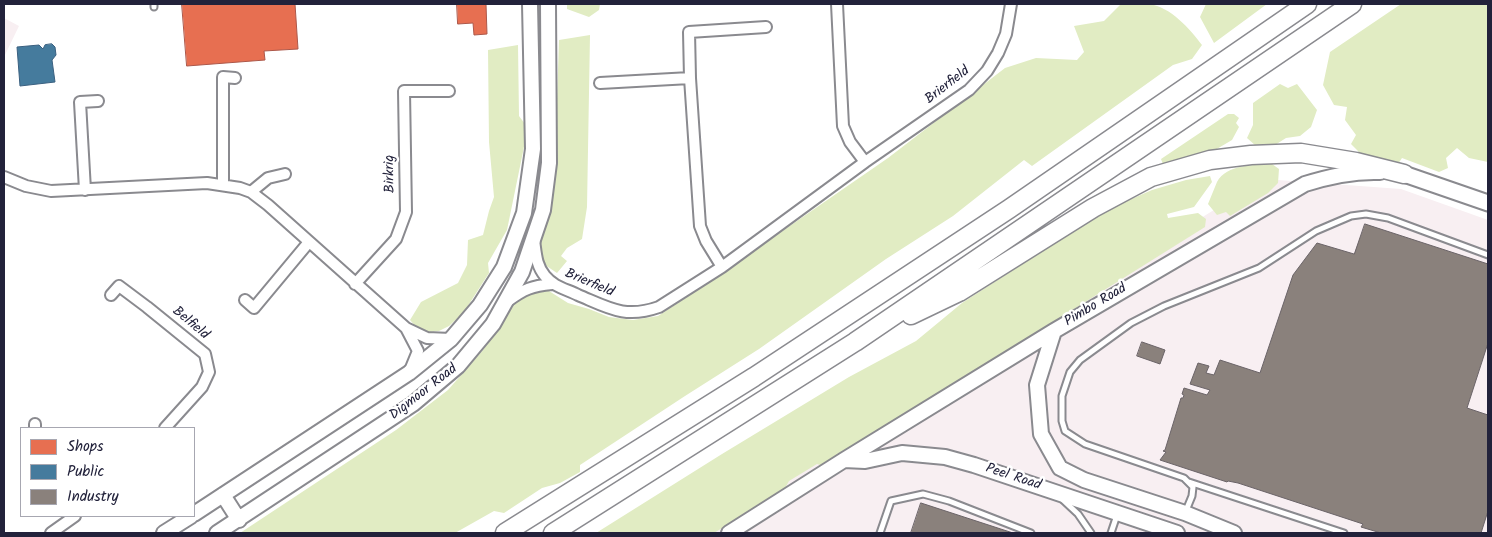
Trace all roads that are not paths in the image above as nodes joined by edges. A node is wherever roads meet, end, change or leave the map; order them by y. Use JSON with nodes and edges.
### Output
{"nodes":[{"id":1,"x":530,"y":4,"type":"edge"},
{"id":2,"x":548,"y":4,"type":"edge"},
{"id":3,"x":837,"y":4,"type":"edge"},
{"id":4,"x":1011,"y":4,"type":"edge"},
{"id":5,"x":1295,"y":4,"type":"edge"},
{"id":6,"x":1307,"y":4,"type":"edge"},
{"id":7,"x":1352,"y":4,"type":"edge"},
{"id":8,"x":766,"y":27,"type":"dead end"},
{"id":9,"x":1240,"y":50,"type":"junction"},
{"id":10,"x":235,"y":78,"type":"dead end"},
{"id":11,"x":690,"y":78,"type":"junction"},
{"id":12,"x":600,"y":83,"type":"dead end"},
{"id":13,"x":449,"y":91,"type":"dead end"},
{"id":14,"x":98,"y":101,"type":"dead end"},
{"id":15,"x":865,"y":162,"type":"junction"},
{"id":16,"x":285,"y":174,"type":"dead end"},
{"id":17,"x":1404,"y":174,"type":"junction"},
{"id":18,"x":4,"y":177,"type":"edge"},
{"id":19,"x":223,"y":185,"type":"junction"},
{"id":20,"x":85,"y":190,"type":"junction"},
{"id":21,"x":251,"y":192,"type":"junction"},
{"id":22,"x":1488,"y":202,"type":"edge"},
{"id":23,"x":534,"y":238,"type":"junction"},
{"id":24,"x":309,"y":242,"type":"junction"},
{"id":25,"x":1488,"y":256,"type":"edge"},
{"id":26,"x":722,"y":267,"type":"junction"},
{"id":27,"x":355,"y":284,"type":"junction"},
{"id":28,"x":552,"y":284,"type":"junction"},
{"id":29,"x":111,"y":295,"type":"dead end"},
{"id":30,"x":245,"y":300,"type":"dead end"},
{"id":31,"x":506,"y":302,"type":"junction"},
{"id":32,"x":406,"y":328,"type":"junction"},
{"id":33,"x":1054,"y":332,"type":"junction"},
{"id":34,"x":452,"y":339,"type":"junction"},
{"id":35,"x":855,"y":342,"type":"junction"},
{"id":36,"x":409,"y":373,"type":"junction"},
{"id":37,"x":166,"y":427,"type":"edge"},
{"id":38,"x":844,"y":460,"type":"junction"},
{"id":39,"x":1189,"y":482,"type":"junction"},
{"id":40,"x":1039,"y":486,"type":"junction"},
{"id":41,"x":223,"y":495,"type":"junction"},
{"id":42,"x":1118,"y":512,"type":"junction"},
{"id":43,"x":195,"y":513,"type":"edge"},
{"id":44,"x":1185,"y":514,"type":"junction"},
{"id":45,"x":74,"y":517,"type":"edge"},
{"id":46,"x":189,"y":517,"type":"edge"},
{"id":47,"x":239,"y":520,"type":"junction"},
{"id":48,"x":62,"y":530,"type":"edge"},
{"id":49,"x":51,"y":533,"type":"edge"},
{"id":50,"x":164,"y":533,"type":"edge"},
{"id":51,"x":217,"y":533,"type":"edge"},
{"id":52,"x":505,"y":533,"type":"edge"},
{"id":53,"x":553,"y":533,"type":"edge"},
{"id":54,"x":729,"y":533,"type":"edge"},
{"id":55,"x":880,"y":533,"type":"edge"},
{"id":56,"x":1031,"y":533,"type":"edge"},
{"id":57,"x":1091,"y":533,"type":"edge"},
{"id":58,"x":1111,"y":533,"type":"edge"},
{"id":59,"x":1177,"y":533,"type":"edge"},
{"id":60,"x":1234,"y":533,"type":"edge"},
{"id":61,"x":1344,"y":533,"type":"edge"}],
"edges":[{"from":1,"to":34,"type":"street","name":"Digmoor Road"},
{"from":2,"to":23,"type":"street","name":"Digmoor Road"},
{"from":3,"to":15,"type":"street"},
{"from":4,"to":15,"type":"street","name":"Brierfield"},
{"from":5,"to":9,"type":"highway"},
{"from":6,"to":9,"type":"highway"},
{"from":7,"to":35,"type":"highway"},
{"from":8,"to":11,"type":"street"},
{"from":9,"to":52,"type":"highway"},
{"from":10,"to":19,"type":"street"},
{"from":11,"to":12,"type":"street"},
{"from":11,"to":26,"type":"street"},
{"from":13,"to":27,"type":"street","name":"Birkrig"},
{"from":14,"to":20,"type":"street"},
{"from":15,"to":26,"type":"street","name":"Brierfield"},
{"from":16,"to":21,"type":"street"},
{"from":17,"to":22,"type":"main road","name":"Pimbo Road"},
{"from":17,"to":33,"type":"street","name":"Pimbo Road"},
{"from":17,"to":35,"type":"highway"},
{"from":18,"to":20,"type":"street"},
{"from":19,"to":20,"type":"street"},
{"from":19,"to":21,"type":"street"},
{"from":21,"to":24,"type":"street"},
{"from":23,"to":28,"type":"street","name":"Brierfield"},
{"from":23,"to":31,"type":"street","name":"Digmoor Road"},
{"from":24,"to":27,"type":"street"},
{"from":24,"to":30,"type":"street"},
{"from":25,"to":39,"type":"lane"},
{"from":26,"to":28,"type":"street","name":"Brierfield"},
{"from":27,"to":32,"type":"street"},
{"from":28,"to":31,"type":"street","name":"Brierfield"},
{"from":29,"to":37,"type":"street","name":"Belfield"},
{"from":31,"to":47,"type":"street","name":"Digmoor Road"},
{"from":32,"to":34,"type":"street"},
{"from":32,"to":36,"type":"street"},
{"from":33,"to":38,"type":"street","name":"Pimbo Road"},
{"from":33,"to":44,"type":"street","name":"Peel Road"},
{"from":34,"to":36,"type":"street","name":"Digmoor Road"},
{"from":35,"to":53,"type":"highway"},
{"from":36,"to":41,"type":"street","name":"Digmoor Road"},
{"from":38,"to":40,"type":"street","name":"Peel Road"},
{"from":38,"to":54,"type":"street","name":"Pimbo Road"},
{"from":39,"to":44,"type":"lane"},
{"from":39,"to":61,"type":"lane"},
{"from":40,"to":42,"type":"street","name":"Peel Road"},
{"from":40,"to":57,"type":"lane"},
{"from":41,"to":43,"type":"street","name":"Digmoor Road"},
{"from":41,"to":47,"type":"street"},
{"from":42,"to":58,"type":"lane"},
{"from":42,"to":59,"type":"street","name":"Peel Road"},
{"from":44,"to":60,"type":"street","name":"Peel Road"},
{"from":45,"to":48,"type":"street"},
{"from":46,"to":50,"type":"street","name":"Digmoor Road"},
{"from":47,"to":51,"type":"street","name":"Digmoor Road"},
{"from":48,"to":49,"type":"street"},
{"from":55,"to":56,"type":"lane"}]}
